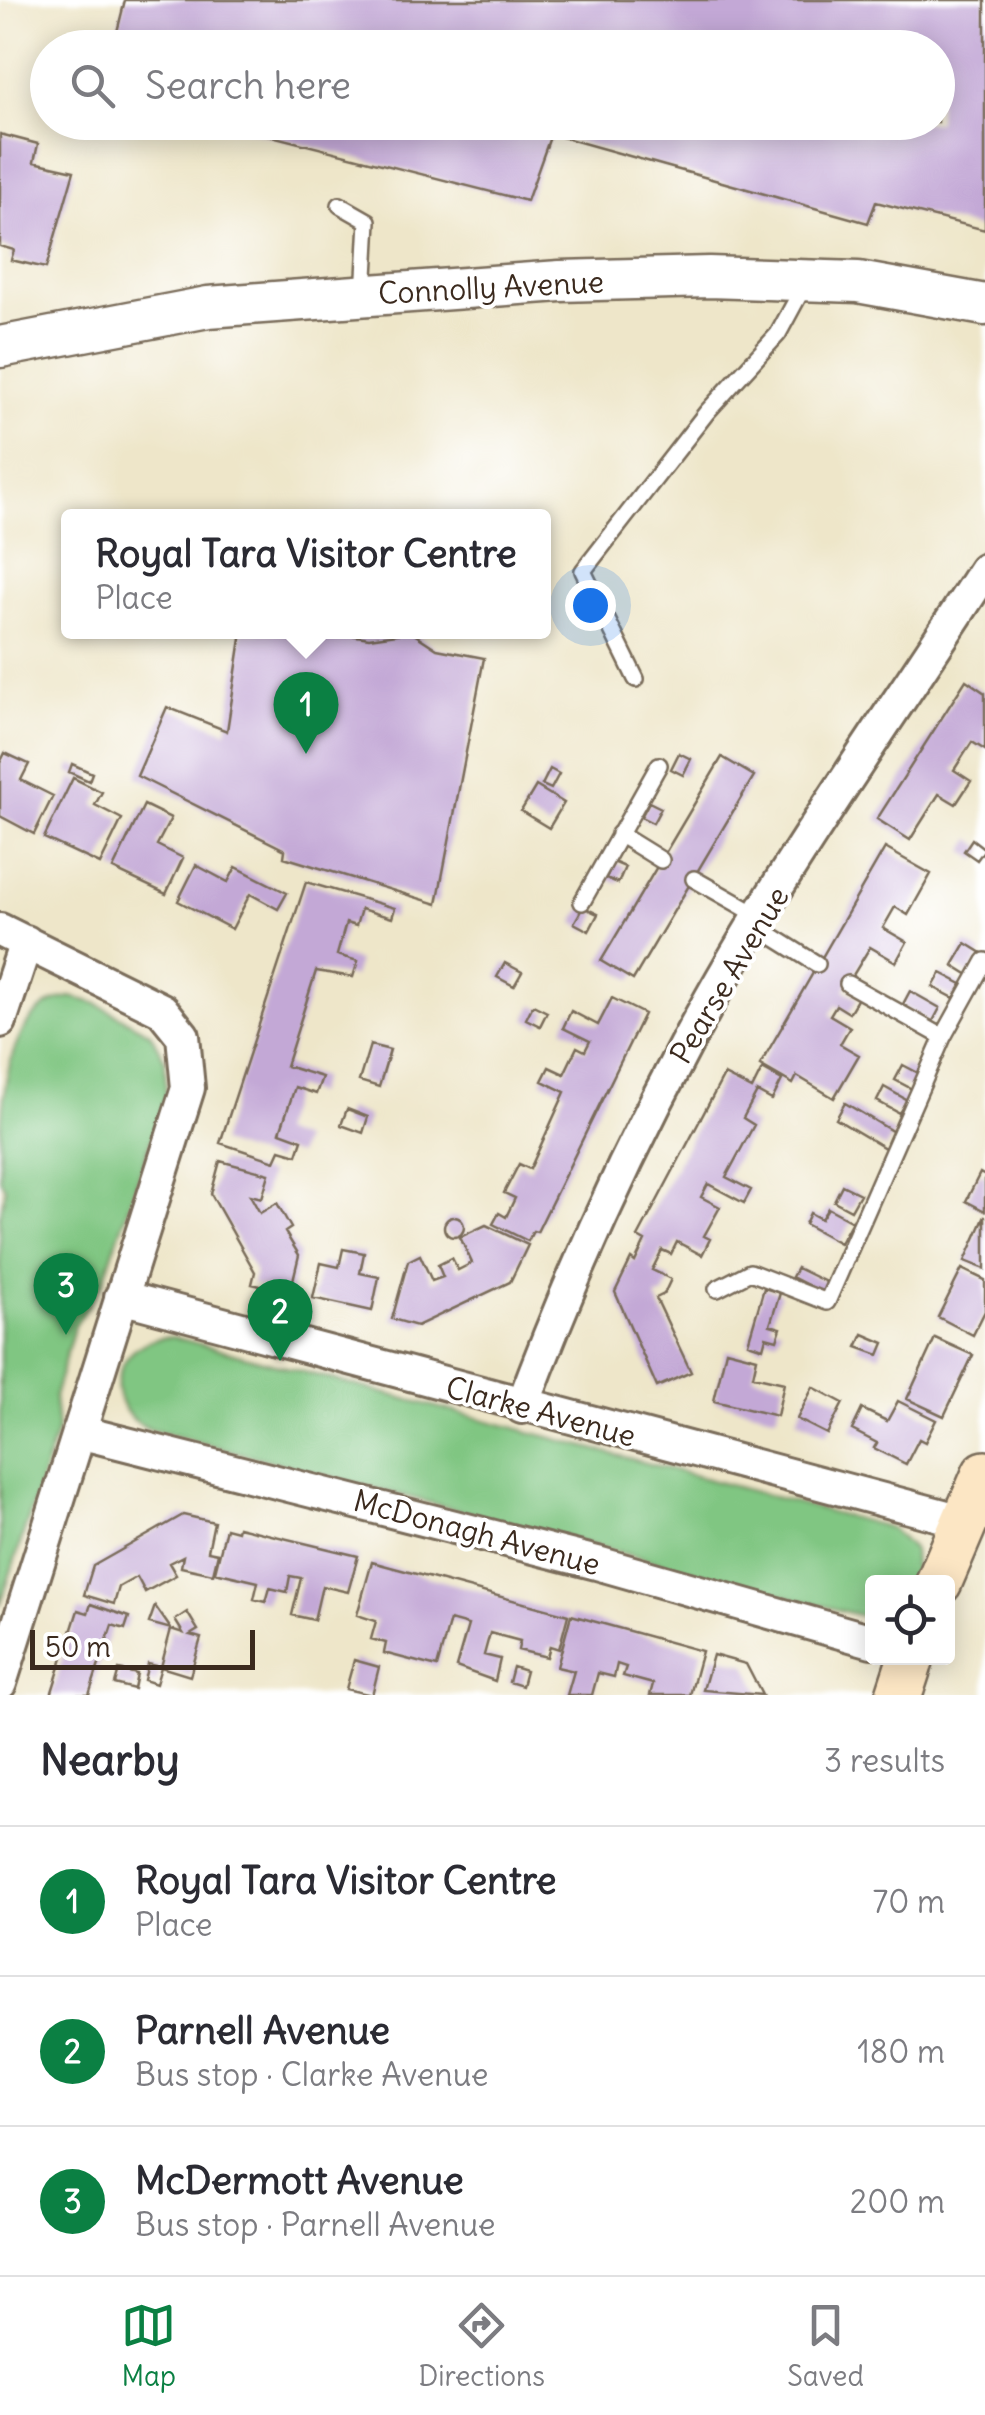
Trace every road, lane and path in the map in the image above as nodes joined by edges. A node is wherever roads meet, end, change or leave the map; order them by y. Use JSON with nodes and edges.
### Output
{"nodes":[{"id":1,"x":340,"y":205,"type":"dead end"},
{"id":2,"x":807,"y":280,"type":"junction"},
{"id":3,"x":364,"y":295,"type":"junction"},
{"id":4,"x":985,"y":305,"type":"edge"},
{"id":5,"x":0,"y":347,"type":"edge"},
{"id":6,"x":985,"y":570,"type":"edge"},
{"id":7,"x":636,"y":679,"type":"dead end"},
{"id":8,"x":659,"y":765,"type":"dead end"},
{"id":9,"x":620,"y":834,"type":"junction"},
{"id":10,"x":661,"y":860,"type":"dead end"},
{"id":11,"x":694,"y":878,"type":"dead end"},
{"id":12,"x":582,"y":902,"type":"dead end"},
{"id":13,"x":759,"y":922,"type":"junction"},
{"id":14,"x":13,"y":936,"type":"edge"},
{"id":15,"x":985,"y":961,"type":"edge"},
{"id":16,"x":816,"y":964,"type":"dead end"},
{"id":17,"x":848,"y":984,"type":"dead end"},
{"id":18,"x":0,"y":1021,"type":"edge"},
{"id":19,"x":943,"y":1037,"type":"junction"},
{"id":20,"x":717,"y":1289,"type":"dead end"},
{"id":21,"x":121,"y":1297,"type":"junction"},
{"id":22,"x":522,"y":1407,"type":"junction"},
{"id":23,"x":79,"y":1432,"type":"junction"},
{"id":24,"x":985,"y":1474,"type":"edge"},
{"id":25,"x":962,"y":1521,"type":"junction"},
{"id":26,"x":942,"y":1575,"type":"edge"},
{"id":27,"x":865,"y":1639,"type":"edge"},
{"id":28,"x":910,"y":1665,"type":"edge"},
{"id":29,"x":2,"y":1669,"type":"edge"},
{"id":30,"x":899,"y":1695,"type":"edge"}],
"edges":[{"from":1,"to":3,"type":"lane"},
{"from":2,"to":3,"type":"street","name":"Connolly Avenue"},
{"from":2,"to":4,"type":"street","name":"Connolly Avenue"},
{"from":2,"to":7,"type":"lane"},
{"from":3,"to":5,"type":"street","name":"Connolly Avenue"},
{"from":6,"to":13,"type":"street","name":"Pearse Avenue"},
{"from":8,"to":9,"type":"lane"},
{"from":9,"to":10,"type":"lane"},
{"from":9,"to":12,"type":"lane"},
{"from":11,"to":13,"type":"lane"},
{"from":13,"to":16,"type":"lane"},
{"from":13,"to":22,"type":"street","name":"Pearse Avenue"},
{"from":14,"to":18,"type":"street"},
{"from":14,"to":21,"type":"street"},
{"from":15,"to":19,"type":"lane"},
{"from":17,"to":19,"type":"lane"},
{"from":19,"to":20,"type":"lane"},
{"from":21,"to":22,"type":"street","name":"Clarke Avenue"},
{"from":21,"to":23,"type":"street"},
{"from":22,"to":25,"type":"street","name":"Clarke Avenue"},
{"from":23,"to":27,"type":"street","name":"McDonagh Avenue"},
{"from":23,"to":29,"type":"street"},
{"from":24,"to":25,"type":"main road"},
{"from":25,"to":26,"type":"main road"},
{"from":28,"to":30,"type":"main road"}]}
